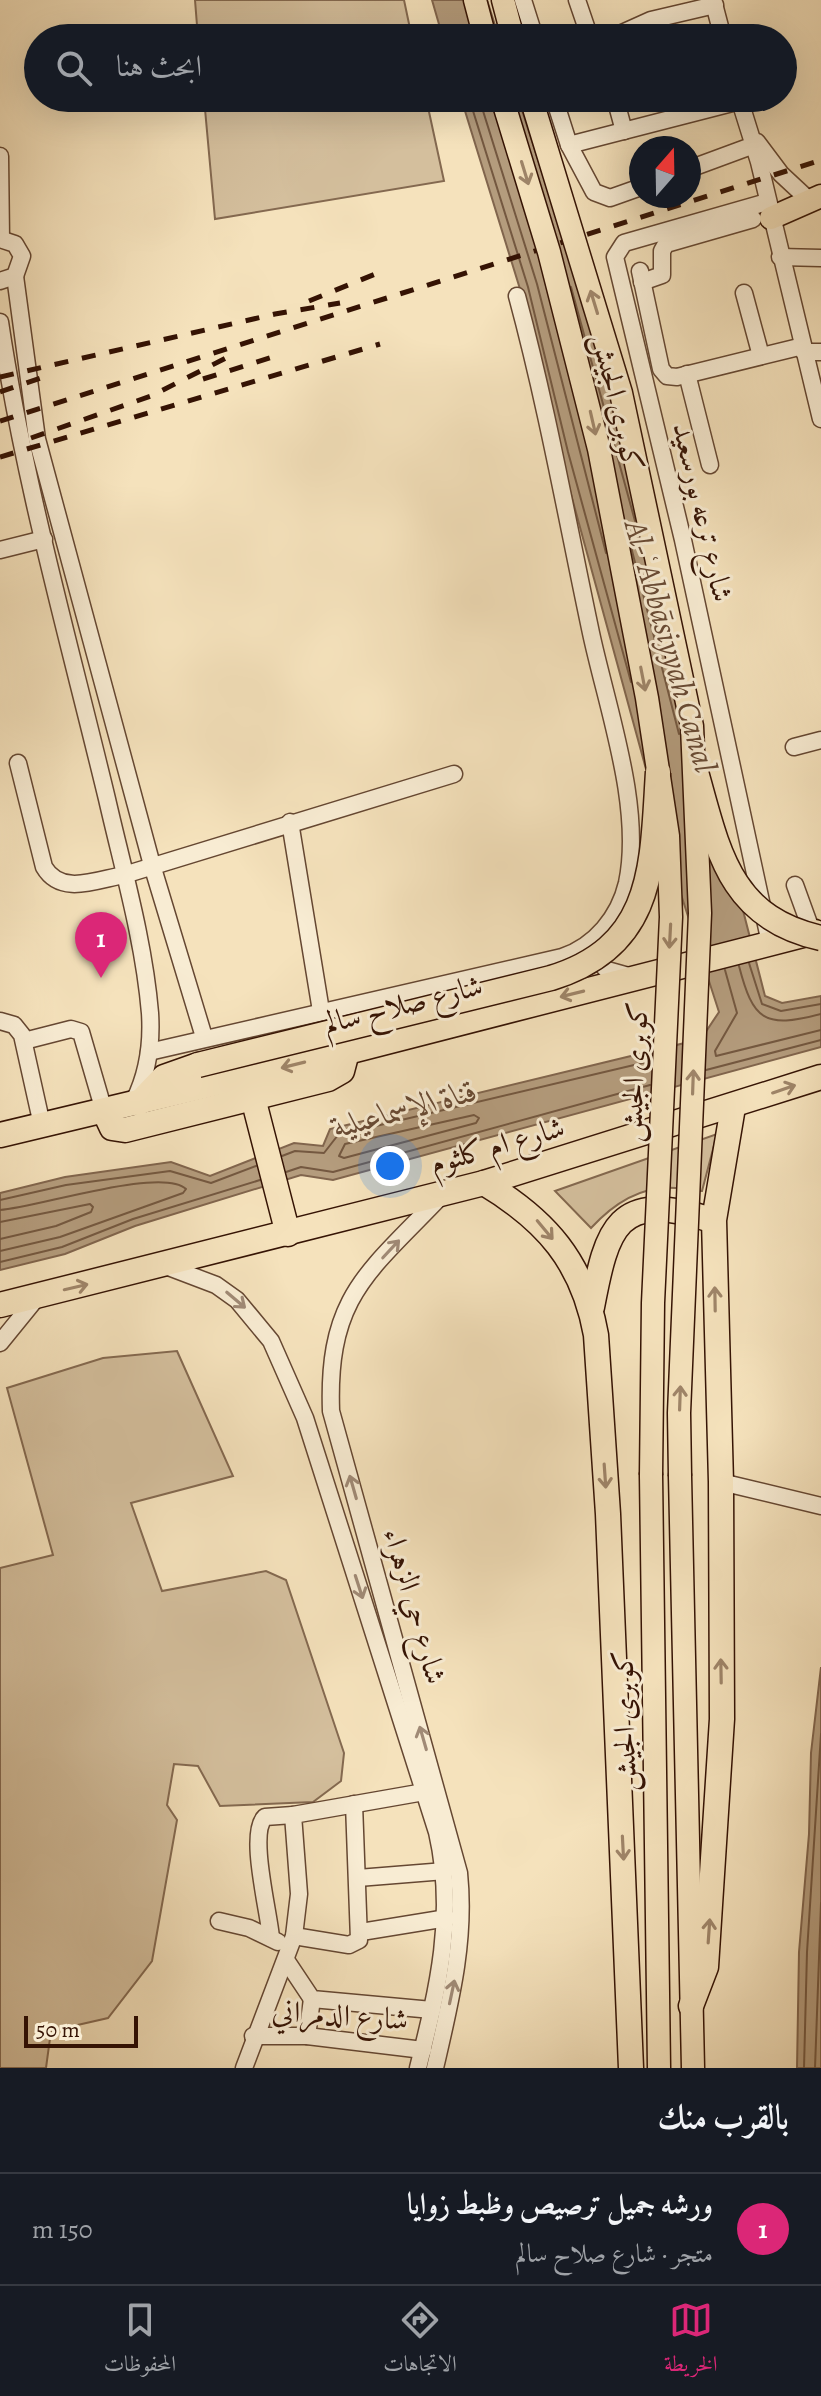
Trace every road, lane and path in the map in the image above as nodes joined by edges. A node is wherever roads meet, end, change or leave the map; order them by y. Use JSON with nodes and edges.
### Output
{"nodes":[{"id":1,"x":475,"y":0,"type":"edge"},
{"id":2,"x":503,"y":0,"type":"edge"},
{"id":3,"x":523,"y":0,"type":"edge"},
{"id":4,"x":577,"y":0,"type":"edge"},
{"id":5,"x":714,"y":2,"type":"edge"},
{"id":6,"x":481,"y":24,"type":"edge"},
{"id":7,"x":509,"y":24,"type":"edge"},
{"id":8,"x":531,"y":24,"type":"edge"},
{"id":9,"x":585,"y":24,"type":"edge"},
{"id":10,"x":642,"y":24,"type":"edge"},
{"id":11,"x":720,"y":24,"type":"edge"},
{"id":12,"x":506,"y":112,"type":"edge"},
{"id":13,"x":535,"y":112,"type":"edge"},
{"id":14,"x":558,"y":112,"type":"edge"},
{"id":15,"x":619,"y":112,"type":"edge"},
{"id":16,"x":694,"y":112,"type":"edge"},
{"id":17,"x":743,"y":112,"type":"edge"},
{"id":18,"x":749,"y":127,"type":"junction"},
{"id":19,"x":624,"y":131,"type":"junction"},
{"id":20,"x":569,"y":145,"type":"junction"},
{"id":21,"x":754,"y":145,"type":"junction"},
{"id":22,"x":0,"y":156,"type":"edge"},
{"id":23,"x":701,"y":165,"type":"edge"},
{"id":24,"x":629,"y":191,"type":"edge"},
{"id":25,"x":816,"y":199,"type":"edge"},
{"id":26,"x":764,"y":213,"type":"junction"},
{"id":27,"x":1,"y":239,"type":"edge"},
{"id":28,"x":780,"y":257,"type":"junction"},
{"id":29,"x":821,"y":258,"type":"edge"},
{"id":30,"x":8,"y":278,"type":"edge"},
{"id":31,"x":744,"y":293,"type":"dead end"},
{"id":32,"x":517,"y":296,"type":"dead end"},
{"id":33,"x":0,"y":322,"type":"edge"},
{"id":34,"x":809,"y":350,"type":"edge"},
{"id":35,"x":761,"y":356,"type":"junction"},
{"id":36,"x":687,"y":374,"type":"junction"},
{"id":37,"x":821,"y":419,"type":"edge"},
{"id":38,"x":710,"y":465,"type":"dead end"},
{"id":39,"x":44,"y":539,"type":"junction"},
{"id":40,"x":0,"y":550,"type":"edge"},
{"id":41,"x":81,"y":607,"type":"junction"},
{"id":42,"x":62,"y":611,"type":"junction"},
{"id":43,"x":821,"y":740,"type":"edge"},
{"id":44,"x":794,"y":747,"type":"dead end"},
{"id":45,"x":18,"y":763,"type":"dead end"},
{"id":46,"x":658,"y":772,"type":"junction"},
{"id":47,"x":696,"y":772,"type":"junction"},
{"id":48,"x":454,"y":774,"type":"dead end"},
{"id":49,"x":290,"y":822,"type":"junction"},
{"id":50,"x":152,"y":865,"type":"junction"},
{"id":51,"x":124,"y":875,"type":"junction"},
{"id":52,"x":795,"y":885,"type":"dead end"},
{"id":53,"x":818,"y":933,"type":"edge"},
{"id":54,"x":770,"y":943,"type":"junction"},
{"id":55,"x":587,"y":946,"type":"junction"},
{"id":56,"x":639,"y":976,"type":"junction"},
{"id":57,"x":321,"y":1011,"type":"junction"},
{"id":58,"x":0,"y":1021,"type":"edge"},
{"id":59,"x":204,"y":1037,"type":"junction"},
{"id":60,"x":24,"y":1041,"type":"junction"},
{"id":61,"x":149,"y":1052,"type":"junction"},
{"id":62,"x":347,"y":1052,"type":"junction"},
{"id":63,"x":821,"y":1077,"type":"edge"},
{"id":64,"x":136,"y":1104,"type":"junction"},
{"id":65,"x":733,"y":1107,"type":"junction"},
{"id":66,"x":255,"y":1108,"type":"junction"},
{"id":67,"x":104,"y":1111,"type":"junction"},
{"id":68,"x":42,"y":1125,"type":"junction"},
{"id":69,"x":0,"y":1135,"type":"edge"},
{"id":70,"x":484,"y":1183,"type":"junction"},
{"id":71,"x":443,"y":1194,"type":"junction"},
{"id":72,"x":714,"y":1220,"type":"junction"},
{"id":73,"x":288,"y":1234,"type":"junction"},
{"id":74,"x":166,"y":1266,"type":"junction"},
{"id":75,"x":39,"y":1295,"type":"junction"},
{"id":76,"x":0,"y":1305,"type":"edge"},
{"id":77,"x":591,"y":1309,"type":"junction"},
{"id":78,"x":0,"y":1343,"type":"edge"},
{"id":79,"x":331,"y":1411,"type":"junction"},
{"id":80,"x":305,"y":1418,"type":"junction"},
{"id":81,"x":721,"y":1482,"type":"junction"},
{"id":82,"x":821,"y":1506,"type":"edge"},
{"id":83,"x":424,"y":1792,"type":"junction"},
{"id":84,"x":354,"y":1804,"type":"junction"},
{"id":85,"x":293,"y":1815,"type":"junction"},
{"id":86,"x":445,"y":1871,"type":"junction"},
{"id":87,"x":358,"y":1878,"type":"junction"},
{"id":88,"x":447,"y":1918,"type":"junction"},
{"id":89,"x":219,"y":1921,"type":"dead end"},
{"id":90,"x":361,"y":1932,"type":"junction"},
{"id":91,"x":271,"y":1938,"type":"junction"},
{"id":92,"x":289,"y":1948,"type":"junction"},
{"id":93,"x":312,"y":1999,"type":"junction"},
{"id":94,"x":691,"y":2006,"type":"junction"},
{"id":95,"x":432,"y":2010,"type":"junction"},
{"id":96,"x":253,"y":2036,"type":"junction"},
{"id":97,"x":307,"y":2036,"type":"junction"},
{"id":98,"x":423,"y":2050,"type":"junction"},
{"id":99,"x":247,"y":2067,"type":"edge"},
{"id":100,"x":418,"y":2068,"type":"edge"},
{"id":101,"x":435,"y":2068,"type":"edge"},
{"id":102,"x":631,"y":2068,"type":"edge"},
{"id":103,"x":659,"y":2068,"type":"edge"},
{"id":104,"x":693,"y":2068,"type":"edge"}],
"edges":[{"from":1,"to":6,"type":"main road"},
{"from":2,"to":7,"type":"main road"},
{"from":3,"to":8,"type":"street"},
{"from":4,"to":9,"type":"street"},
{"from":5,"to":10,"type":"street"},
{"from":5,"to":11,"type":"street"},
{"from":12,"to":46,"type":"main road","name":"كوبرى الجيش","one_way":true,"bridge":true},
{"from":47,"to":13,"type":"main road","name":"كوبرى الجيش","one_way":true,"bridge":true},
{"from":14,"to":20,"type":"street"},
{"from":15,"to":19,"type":"street"},
{"from":16,"to":19,"type":"street"},
{"from":17,"to":18,"type":"street"},
{"from":18,"to":21,"type":"street"},
{"from":18,"to":25,"type":"street"},
{"from":19,"to":20,"type":"street"},
{"from":20,"to":24,"type":"street"},
{"from":21,"to":23,"type":"street"},
{"from":21,"to":26,"type":"street"},
{"from":22,"to":27,"type":"street"},
{"from":25,"to":26,"type":"main road"},
{"from":26,"to":28,"type":"street"},
{"from":26,"to":36,"type":"street"},
{"from":26,"to":54,"type":"street","name":"شارع ترعه بورسعيد"},
{"from":27,"to":30,"type":"street"},
{"from":28,"to":29,"type":"street"},
{"from":28,"to":34,"type":"street"},
{"from":30,"to":41,"type":"street"},
{"from":31,"to":35,"type":"street"},
{"from":32,"to":55,"type":"street"},
{"from":33,"to":39,"type":"street"},
{"from":34,"to":35,"type":"street"},
{"from":34,"to":37,"type":"street"},
{"from":35,"to":36,"type":"street"},
{"from":36,"to":38,"type":"street"},
{"from":39,"to":40,"type":"street"},
{"from":39,"to":42,"type":"street"},
{"from":41,"to":42,"type":"street"},
{"from":41,"to":50,"type":"street"},
{"from":42,"to":51,"type":"street"},
{"from":43,"to":44,"type":"street"},
{"from":45,"to":51,"type":"street"},
{"from":46,"to":64,"type":"highway","bridge":true},
{"from":46,"to":103,"type":"main road","name":"كوبرى الجيش","one_way":true,"bridge":true},
{"from":47,"to":53,"type":"highway","bridge":true},
{"from":94,"to":47,"type":"main road","name":"كوبرى الجيش","one_way":true,"bridge":true},
{"from":48,"to":49,"type":"street"},
{"from":49,"to":50,"type":"street"},
{"from":49,"to":57,"type":"street"},
{"from":50,"to":51,"type":"street"},
{"from":50,"to":59,"type":"street"},
{"from":51,"to":61,"type":"street"},
{"from":52,"to":53,"type":"street"},
{"from":53,"to":54,"type":"highway","name":"شارع صلاح سالم"},
{"from":54,"to":56,"type":"highway","name":"شارع صلاح سالم"},
{"from":55,"to":56,"type":"street"},
{"from":55,"to":57,"type":"street"},
{"from":56,"to":62,"type":"highway","name":"شارع صلاح سالم","one_way":true},
{"from":57,"to":59,"type":"street"},
{"from":58,"to":60,"type":"street"},
{"from":59,"to":61,"type":"street"},
{"from":60,"to":67,"type":"street"},
{"from":60,"to":68,"type":"street"},
{"from":61,"to":64,"type":"street"},
{"from":62,"to":64,"type":"highway","name":"شارع صلاح سالم","one_way":true},
{"from":62,"to":66,"type":"highway"},
{"from":65,"to":63,"type":"highway","name":"شارع ام كلثوم","one_way":true},
{"from":64,"to":67,"type":"highway","name":"شارع صلاح سالم"},
{"from":65,"to":70,"type":"highway","name":"شارع ام كلثوم"},
{"from":65,"to":72,"type":"highway"},
{"from":66,"to":67,"type":"highway"},
{"from":66,"to":73,"type":"highway"},
{"from":67,"to":68,"type":"highway","name":"شارع صلاح سالم"},
{"from":68,"to":69,"type":"highway","name":"شارع صلاح سالم"},
{"from":70,"to":71,"type":"highway","name":"شارع ام كلثوم"},
{"from":70,"to":77,"type":"highway","one_way":true},
{"from":71,"to":73,"type":"highway","name":"شارع ام كلثوم"},
{"from":79,"to":71,"type":"street","name":"شارع حي الزهراء","one_way":true},
{"from":72,"to":77,"type":"highway"},
{"from":81,"to":72,"type":"highway","one_way":true},
{"from":73,"to":74,"type":"highway","name":"شارع ام كلثوم"},
{"from":75,"to":74,"type":"highway","name":"شارع ام كلثوم","one_way":true},
{"from":74,"to":80,"type":"street","name":"شارع حي الزهراء","one_way":true},
{"from":75,"to":76,"type":"highway","name":"شارع ام كلثوم"},
{"from":75,"to":78,"type":"street"},
{"from":77,"to":102,"type":"highway","one_way":true},
{"from":79,"to":80,"type":"street"},
{"from":101,"to":79,"type":"street","name":"شارع حي الزهراء","one_way":true},
{"from":80,"to":83,"type":"street","name":"شارع حي الزهراء","one_way":true},
{"from":81,"to":82,"type":"street"},
{"from":94,"to":81,"type":"highway","one_way":true},
{"from":83,"to":84,"type":"street"},
{"from":83,"to":86,"type":"street","name":"شارع حي الزهراء"},
{"from":84,"to":85,"type":"street"},
{"from":84,"to":87,"type":"street"},
{"from":85,"to":91,"type":"street"},
{"from":85,"to":92,"type":"street"},
{"from":86,"to":87,"type":"street"},
{"from":86,"to":88,"type":"street","name":"شارع حي الزهراء"},
{"from":87,"to":90,"type":"street"},
{"from":88,"to":90,"type":"street"},
{"from":88,"to":95,"type":"street","name":"شارع حي الزهراء"},
{"from":89,"to":91,"type":"street"},
{"from":90,"to":92,"type":"street"},
{"from":91,"to":92,"type":"street"},
{"from":92,"to":93,"type":"street"},
{"from":92,"to":96,"type":"street"},
{"from":93,"to":95,"type":"street"},
{"from":93,"to":97,"type":"street"},
{"from":94,"to":104,"type":"main road","name":"كوبرى الجيش"},
{"from":95,"to":98,"type":"street","name":"شارع حي الزهراء"},
{"from":96,"to":97,"type":"street","name":"شارع الدمراني"},
{"from":96,"to":99,"type":"street"},
{"from":97,"to":98,"type":"street","name":"شارع الدمراني"},
{"from":98,"to":100,"type":"street","name":"شارع حي الزهراء"}]}
